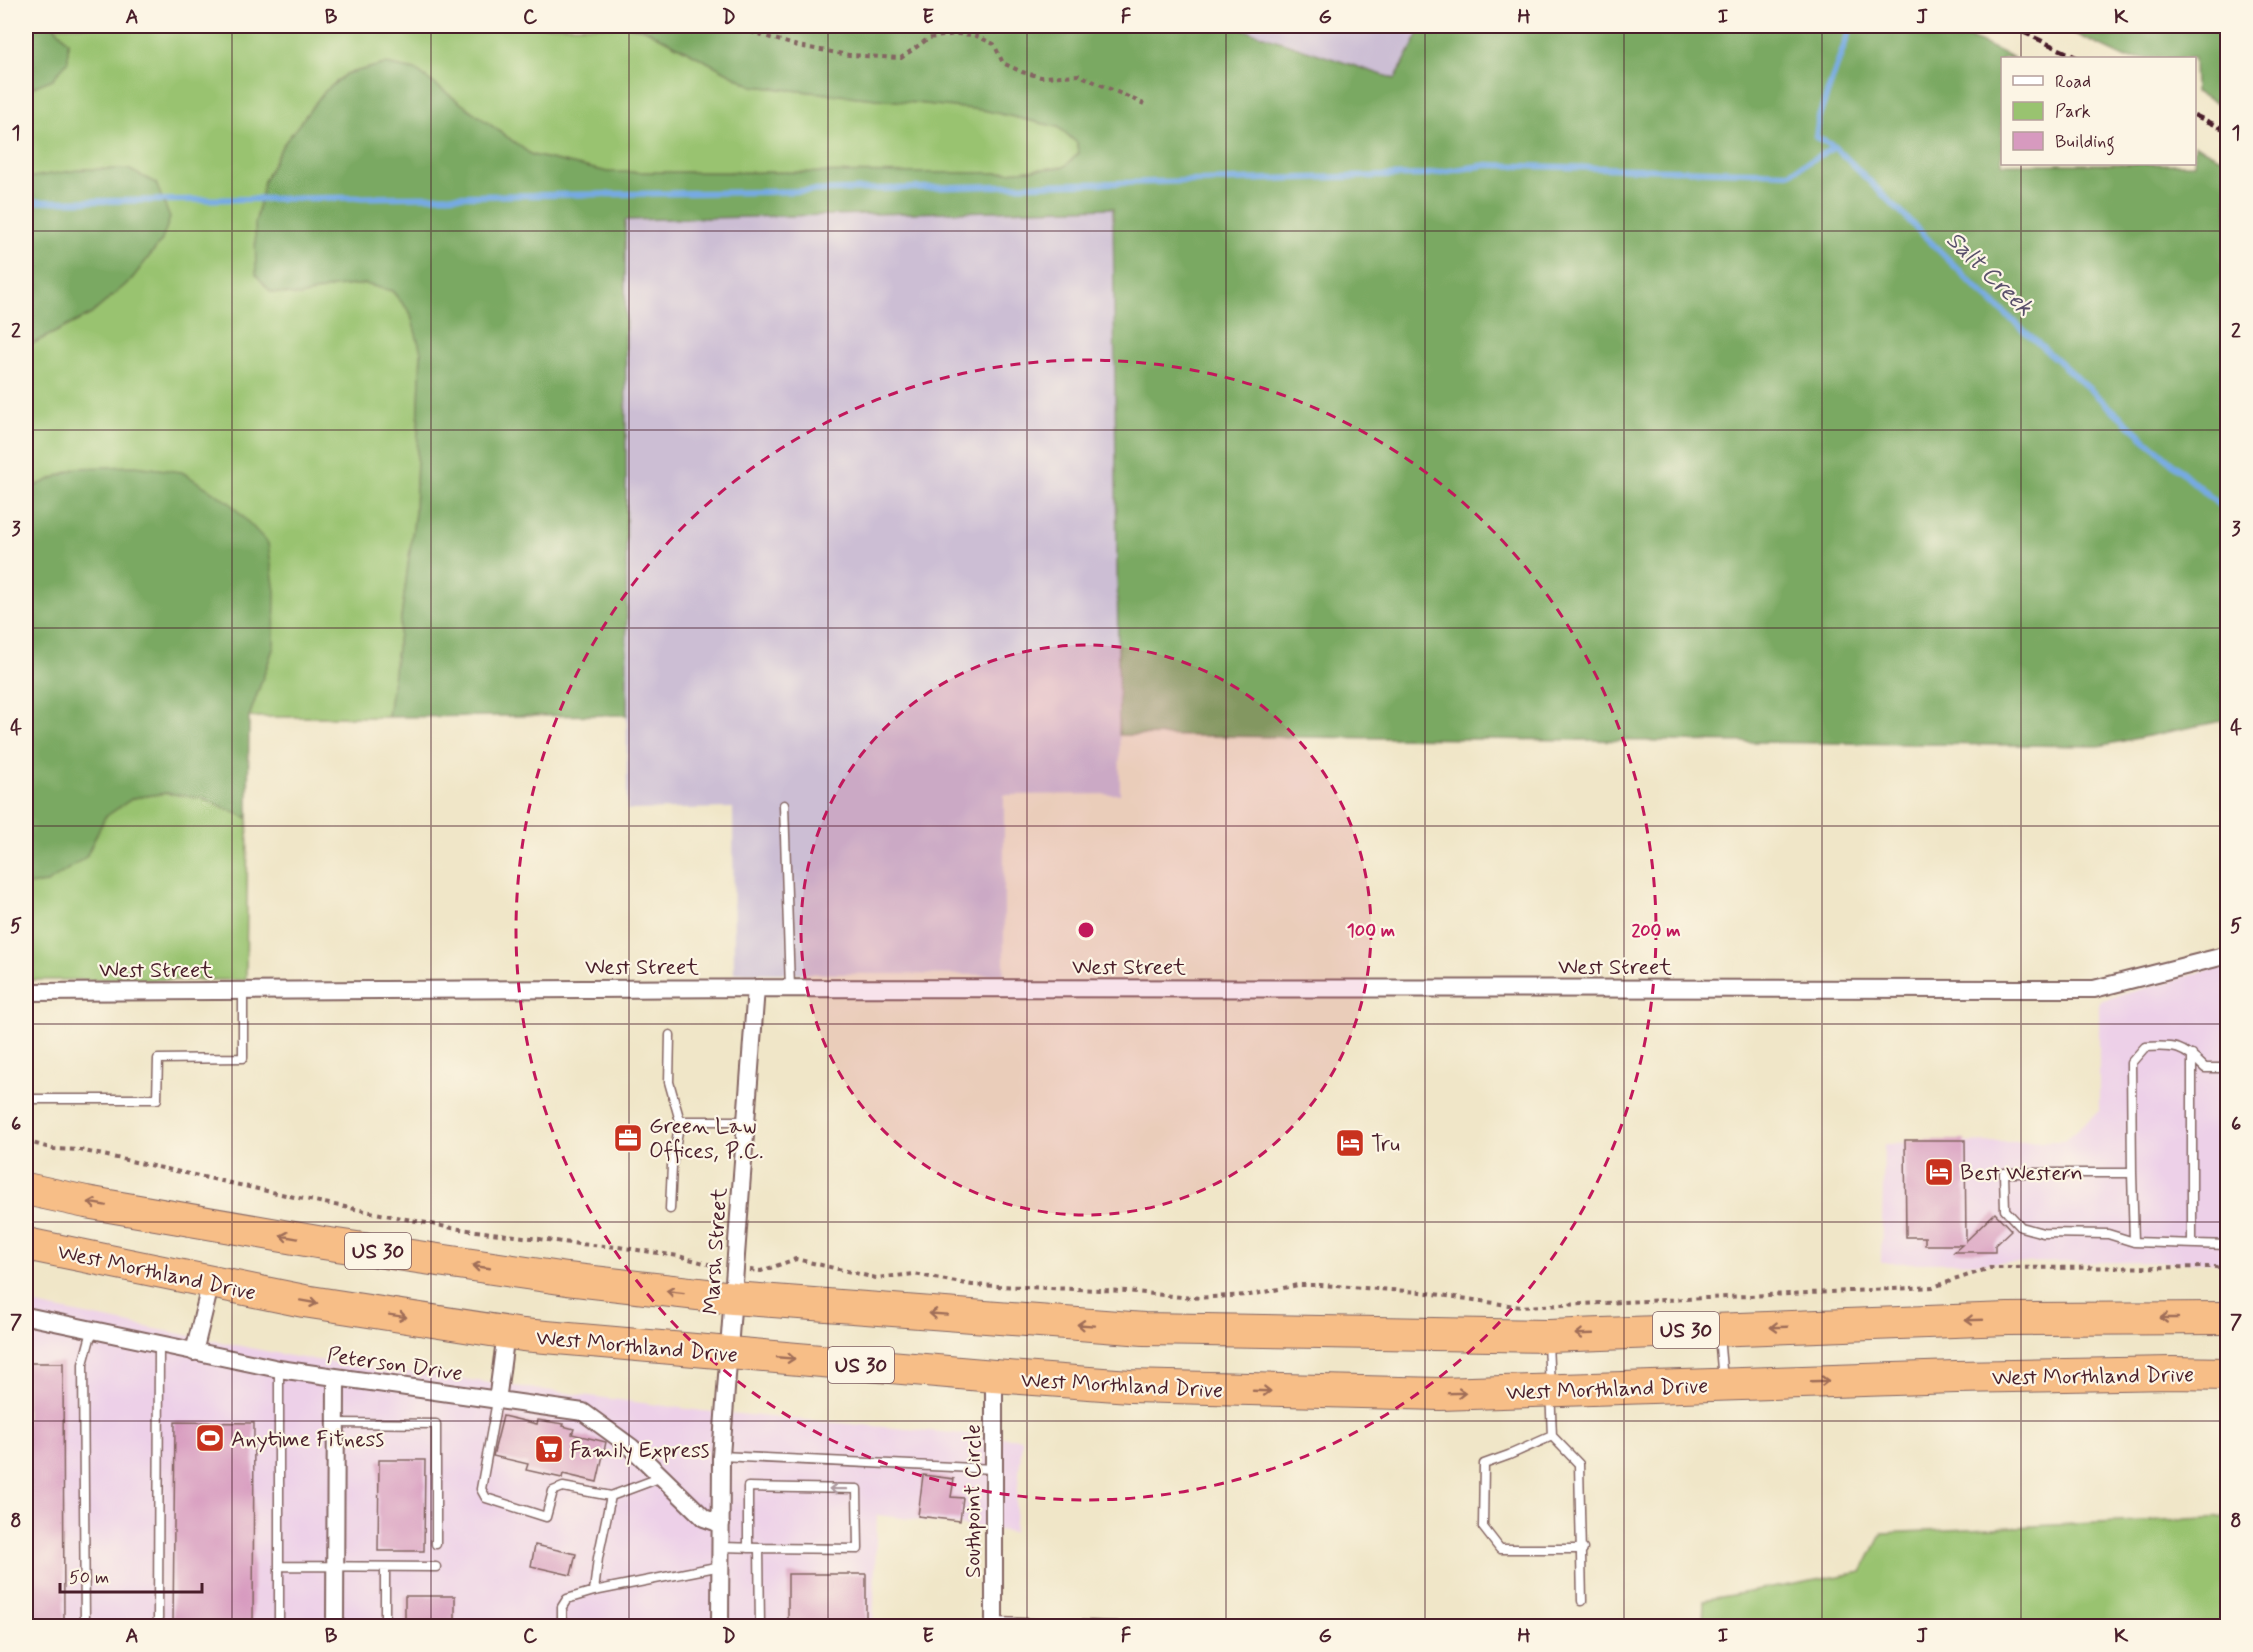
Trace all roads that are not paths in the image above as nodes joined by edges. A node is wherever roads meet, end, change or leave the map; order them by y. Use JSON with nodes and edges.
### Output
{"nodes":[{"id":1,"x":784,"y":805,"type":"dead end"},
{"id":2,"x":2228,"y":955,"type":"edge"},
{"id":3,"x":756,"y":988,"type":"junction"},
{"id":4,"x":790,"y":988,"type":"junction"},
{"id":5,"x":243,"y":991,"type":"junction"},
{"id":6,"x":26,"y":992,"type":"edge"},
{"id":7,"x":670,"y":1035,"type":"dead end"},
{"id":8,"x":2192,"y":1055,"type":"junction"},
{"id":9,"x":2228,"y":1068,"type":"edge"},
{"id":10,"x":26,"y":1099,"type":"edge"},
{"id":11,"x":680,"y":1121,"type":"junction"},
{"id":12,"x":746,"y":1121,"type":"junction"},
{"id":13,"x":2132,"y":1173,"type":"junction"},
{"id":14,"x":26,"y":1189,"type":"edge"},
{"id":15,"x":670,"y":1209,"type":"dead end"},
{"id":16,"x":2134,"y":1242,"type":"junction"},
{"id":17,"x":26,"y":1244,"type":"edge"},
{"id":18,"x":2192,"y":1244,"type":"junction"},
{"id":19,"x":2228,"y":1245,"type":"edge"},
{"id":20,"x":211,"y":1282,"type":"junction"},
{"id":21,"x":734,"y":1283,"type":"junction"},
{"id":22,"x":26,"y":1316,"type":"edge"},
{"id":23,"x":2228,"y":1318,"type":"edge"},
{"id":24,"x":1719,"y":1329,"type":"junction"},
{"id":25,"x":92,"y":1331,"type":"junction"},
{"id":26,"x":506,"y":1333,"type":"junction"},
{"id":27,"x":1548,"y":1335,"type":"junction"},
{"id":28,"x":159,"y":1345,"type":"junction"},
{"id":29,"x":194,"y":1352,"type":"junction"},
{"id":30,"x":728,"y":1353,"type":"junction"},
{"id":31,"x":279,"y":1369,"type":"junction"},
{"id":32,"x":2228,"y":1374,"type":"edge"},
{"id":33,"x":994,"y":1376,"type":"junction"},
{"id":34,"x":336,"y":1378,"type":"junction"},
{"id":35,"x":1723,"y":1385,"type":"junction"},
{"id":36,"x":1552,"y":1390,"type":"junction"},
{"id":37,"x":497,"y":1401,"type":"junction"},
{"id":38,"x":336,"y":1423,"type":"junction"},
{"id":39,"x":1552,"y":1436,"type":"junction"},
{"id":40,"x":721,"y":1456,"type":"junction"},
{"id":41,"x":994,"y":1469,"type":"junction"},
{"id":42,"x":662,"y":1477,"type":"junction"},
{"id":43,"x":611,"y":1496,"type":"junction"},
{"id":44,"x":721,"y":1524,"type":"junction"},
{"id":45,"x":436,"y":1544,"type":"dead end"},
{"id":46,"x":721,"y":1547,"type":"junction"},
{"id":47,"x":748,"y":1548,"type":"junction"},
{"id":48,"x":759,"y":1548,"type":"junction"},
{"id":49,"x":1582,"y":1549,"type":"junction"},
{"id":50,"x":279,"y":1566,"type":"junction"},
{"id":51,"x":721,"y":1566,"type":"junction"},
{"id":52,"x":335,"y":1567,"type":"junction"},
{"id":53,"x":385,"y":1567,"type":"junction"},
{"id":54,"x":436,"y":1567,"type":"dead end"},
{"id":55,"x":594,"y":1591,"type":"junction"},
{"id":56,"x":1582,"y":1601,"type":"dead end"},
{"id":57,"x":994,"y":1624,"type":"edge"},
{"id":58,"x":85,"y":1626,"type":"edge"},
{"id":59,"x":158,"y":1626,"type":"edge"},
{"id":60,"x":279,"y":1626,"type":"edge"},
{"id":61,"x":335,"y":1626,"type":"edge"},
{"id":62,"x":385,"y":1626,"type":"edge"},
{"id":63,"x":562,"y":1626,"type":"edge"},
{"id":64,"x":720,"y":1626,"type":"edge"},
{"id":65,"x":760,"y":1626,"type":"edge"},
{"id":66,"x":1117,"y":1626,"type":"edge"}],
"edges":[{"from":1,"to":4,"type":"lane"},
{"from":2,"to":4,"type":"street","name":"West Street"},
{"from":3,"to":4,"type":"street","name":"West Street"},
{"from":3,"to":5,"type":"street","name":"West Street"},
{"from":3,"to":12,"type":"street","name":"Marsh Street"},
{"from":5,"to":6,"type":"street","name":"West Street"},
{"from":5,"to":10,"type":"lane"},
{"from":7,"to":11,"type":"lane"},
{"from":8,"to":9,"type":"lane"},
{"from":8,"to":13,"type":"lane"},
{"from":8,"to":18,"type":"lane"},
{"from":11,"to":12,"type":"lane"},
{"from":11,"to":15,"type":"lane"},
{"from":12,"to":21,"type":"street","name":"Marsh Street"},
{"from":13,"to":16,"type":"lane"},
{"from":13,"to":16,"type":"lane"},
{"from":21,"to":14,"type":"highway","number":"US 30","one_way":true},
{"from":16,"to":18,"type":"lane"},
{"from":17,"to":20,"type":"highway","name":"West Morthland Drive","number":"US 30"},
{"from":18,"to":19,"type":"lane"},
{"from":20,"to":26,"type":"highway","name":"West Morthland Drive","number":"US 30","one_way":true},
{"from":20,"to":29,"type":"street"},
{"from":27,"to":21,"type":"highway","number":"US 30","one_way":true},
{"from":21,"to":30,"type":"street","name":"Marsh Street"},
{"from":22,"to":25,"type":"street","name":"Peterson Drive"},
{"from":23,"to":24,"type":"highway","number":"US 30","one_way":true},
{"from":24,"to":27,"type":"highway","number":"US 30","one_way":true},
{"from":24,"to":35,"type":"lane"},
{"from":25,"to":28,"type":"street","name":"Peterson Drive"},
{"from":25,"to":58,"type":"lane"},
{"from":26,"to":30,"type":"highway","name":"West Morthland Drive","number":"US 30"},
{"from":26,"to":37,"type":"street"},
{"from":27,"to":36,"type":"lane"},
{"from":28,"to":29,"type":"street","name":"Peterson Drive"},
{"from":28,"to":59,"type":"lane"},
{"from":29,"to":31,"type":"street","name":"Peterson Drive"},
{"from":30,"to":33,"type":"highway","name":"West Morthland Drive","number":"US 30","one_way":true},
{"from":30,"to":40,"type":"street","name":"Marsh Street"},
{"from":31,"to":34,"type":"street","name":"Peterson Drive"},
{"from":31,"to":50,"type":"lane"},
{"from":35,"to":32,"type":"highway","name":"West Morthland Drive","number":"US 30","one_way":true},
{"from":33,"to":36,"type":"highway","name":"West Morthland Drive","number":"US 30","one_way":true},
{"from":33,"to":41,"type":"street","name":"Southpoint Circle"},
{"from":34,"to":37,"type":"street","name":"Peterson Drive"},
{"from":34,"to":38,"type":"street"},
{"from":35,"to":36,"type":"highway","name":"West Morthland Drive","number":"US 30"},
{"from":36,"to":39,"type":"lane"},
{"from":37,"to":42,"type":"street","name":"Peterson Drive"},
{"from":37,"to":43,"type":"lane"},
{"from":38,"to":45,"type":"lane"},
{"from":38,"to":52,"type":"street"},
{"from":39,"to":49,"type":"lane"},
{"from":39,"to":49,"type":"lane"},
{"from":40,"to":41,"type":"lane"},
{"from":40,"to":44,"type":"street","name":"Marsh Street"},
{"from":41,"to":57,"type":"street","name":"Southpoint Circle"},
{"from":42,"to":43,"type":"lane"},
{"from":42,"to":44,"type":"street","name":"Peterson Drive"},
{"from":43,"to":55,"type":"lane"},
{"from":44,"to":46,"type":"street","name":"Marsh Street"},
{"from":46,"to":47,"type":"lane"},
{"from":46,"to":51,"type":"street","name":"Marsh Street"},
{"from":47,"to":48,"type":"lane"},
{"from":48,"to":47,"type":"lane","one_way":true},
{"from":48,"to":65,"type":"lane"},
{"from":49,"to":56,"type":"lane"},
{"from":50,"to":52,"type":"lane"},
{"from":50,"to":60,"type":"lane"},
{"from":51,"to":55,"type":"lane"},
{"from":51,"to":64,"type":"street","name":"Marsh Street"},
{"from":52,"to":53,"type":"lane"},
{"from":52,"to":61,"type":"street"},
{"from":53,"to":54,"type":"lane"},
{"from":53,"to":62,"type":"lane"},
{"from":55,"to":63,"type":"lane"},
{"from":57,"to":66,"type":"lane"}]}
